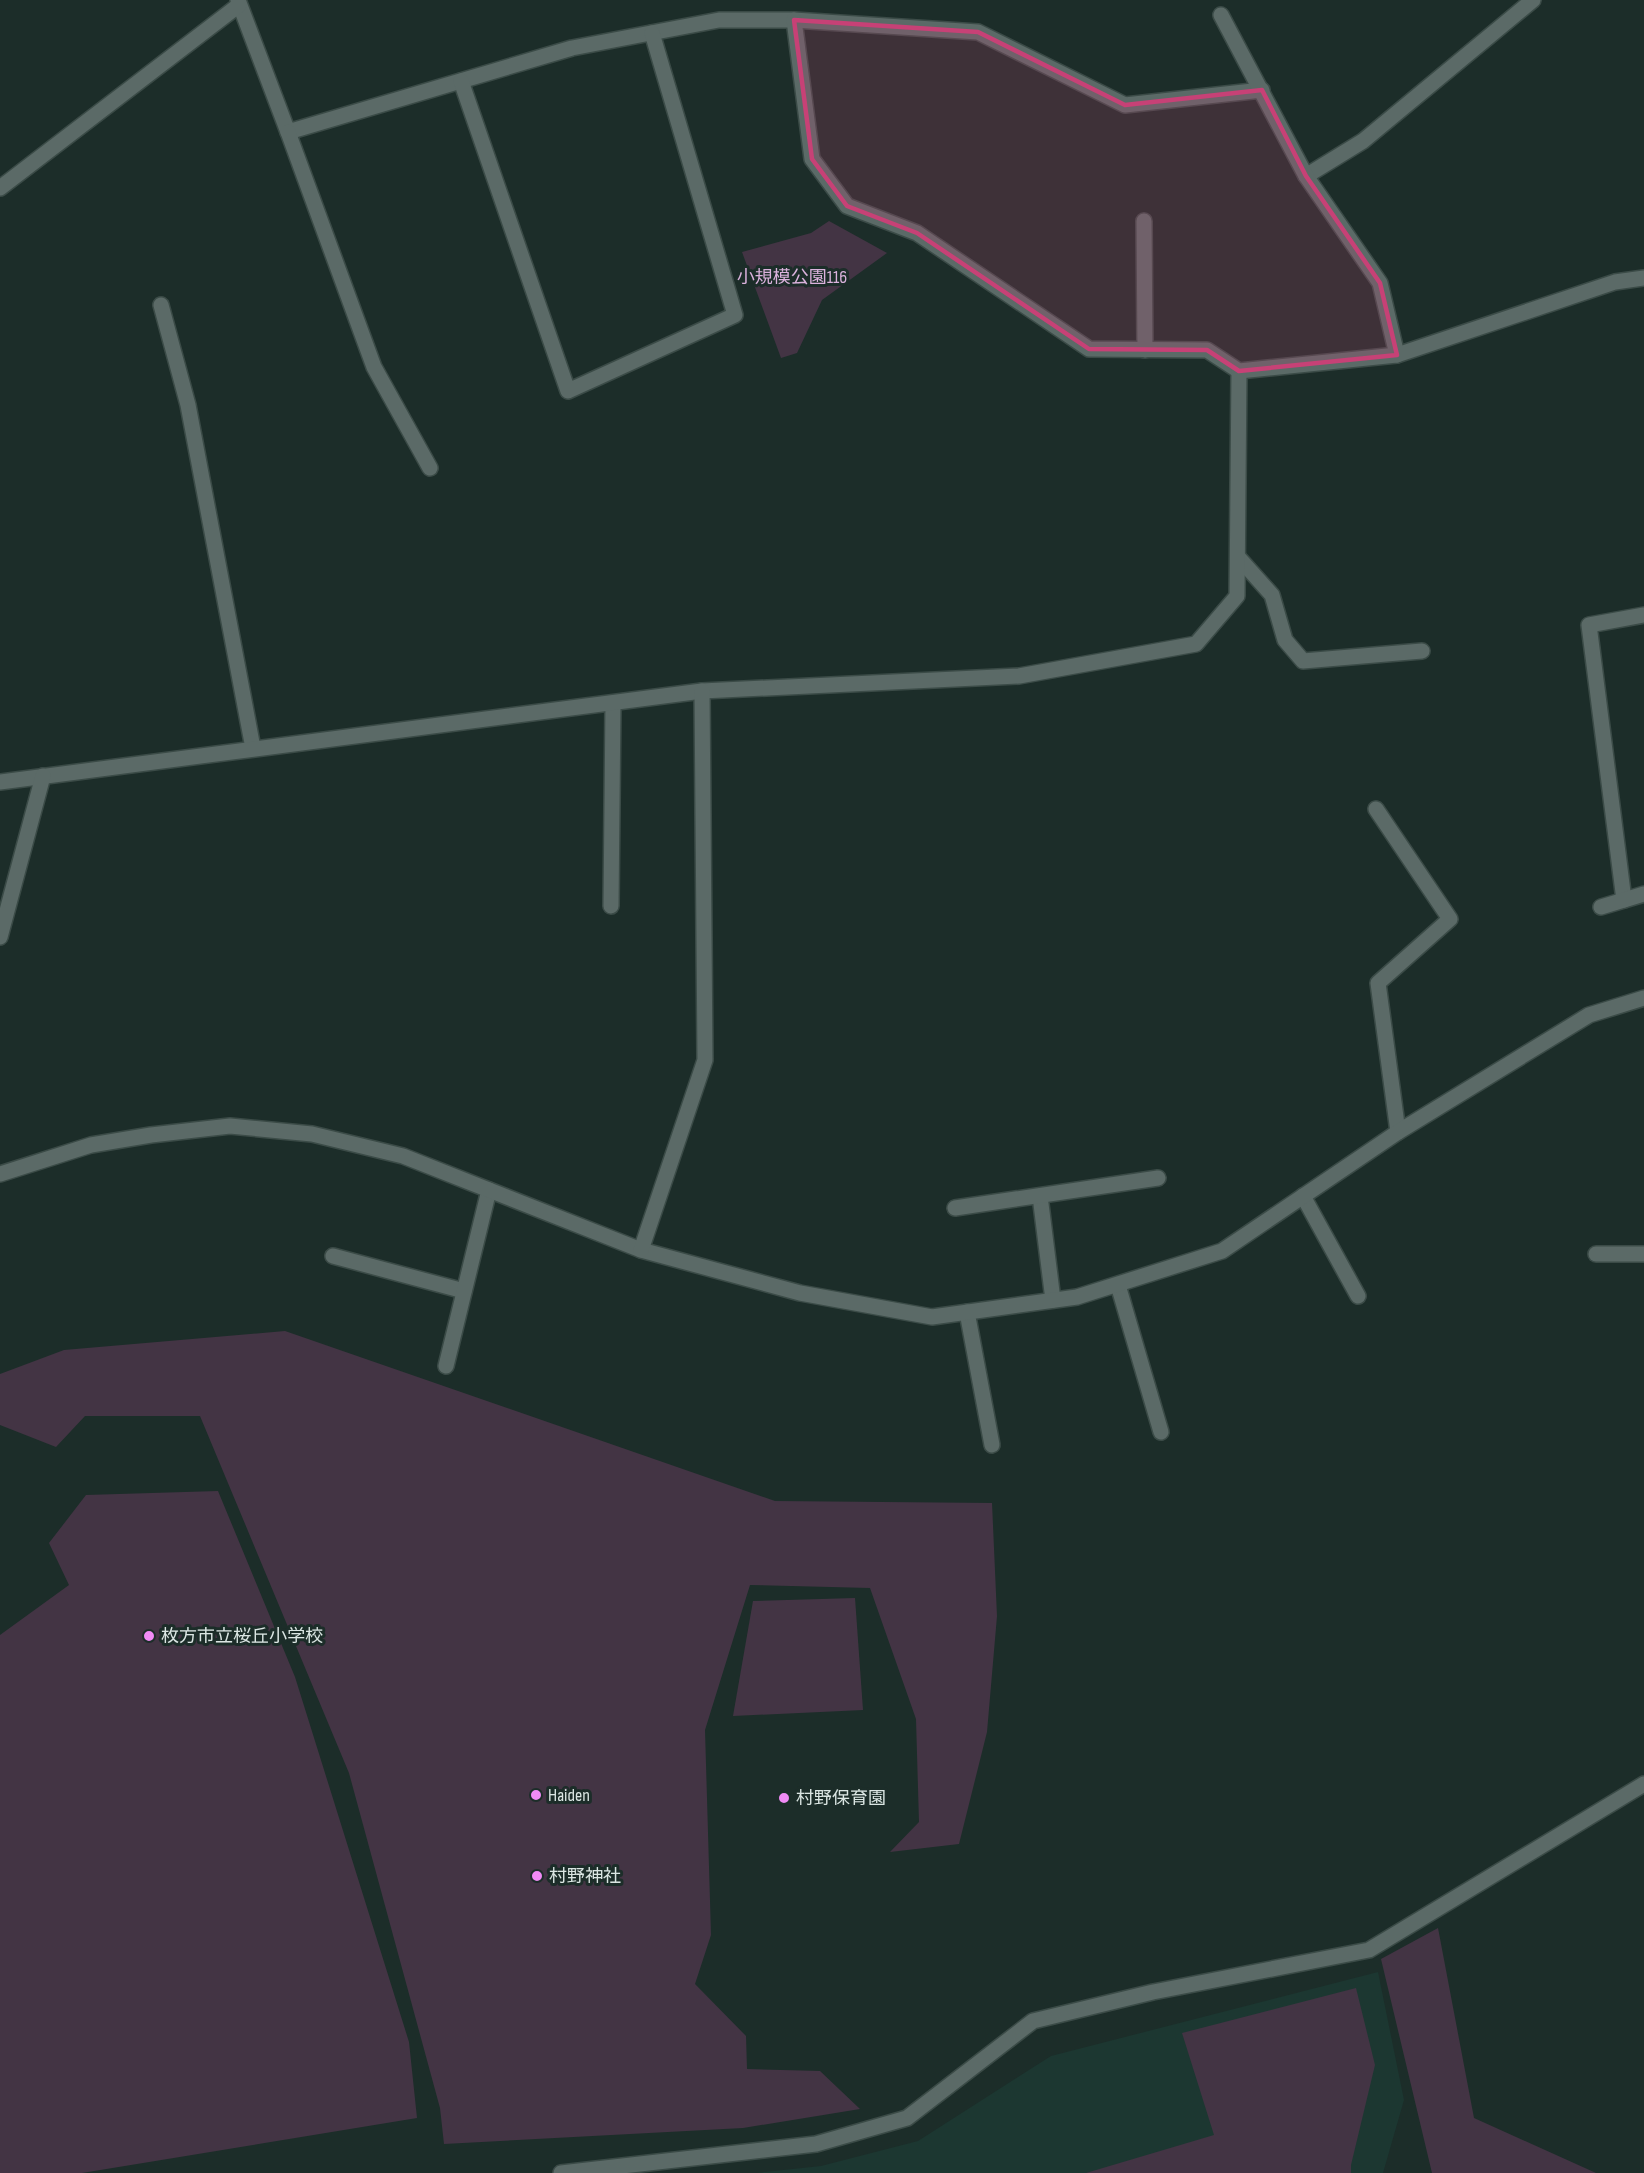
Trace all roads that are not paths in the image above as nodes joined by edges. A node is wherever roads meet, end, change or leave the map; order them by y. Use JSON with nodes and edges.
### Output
{"nodes":[{"id":1,"x":1533,"y":0,"type":"edge"},
{"id":2,"x":239,"y":3,"type":"edge"},
{"id":3,"x":1221,"y":15,"type":"dead end"},
{"id":4,"x":794,"y":20,"type":"junction"},
{"id":5,"x":652,"y":33,"type":"junction"},
{"id":6,"x":461,"y":81,"type":"junction"},
{"id":7,"x":1262,"y":90,"type":"junction"},
{"id":8,"x":288,"y":132,"type":"junction"},
{"id":9,"x":1306,"y":176,"type":"junction"},
{"id":10,"x":0,"y":188,"type":"edge"},
{"id":11,"x":1144,"y":221,"type":"dead end"},
{"id":12,"x":1644,"y":278,"type":"edge"},
{"id":13,"x":161,"y":304,"type":"dead end"},
{"id":14,"x":1145,"y":350,"type":"junction"},
{"id":15,"x":1397,"y":355,"type":"junction"},
{"id":16,"x":1239,"y":371,"type":"junction"},
{"id":17,"x":430,"y":468,"type":"dead end"},
{"id":18,"x":1238,"y":557,"type":"junction"},
{"id":19,"x":1644,"y":615,"type":"edge"},
{"id":20,"x":1422,"y":651,"type":"dead end"},
{"id":21,"x":702,"y":691,"type":"junction"},
{"id":22,"x":613,"y":703,"type":"junction"},
{"id":23,"x":253,"y":748,"type":"junction"},
{"id":24,"x":43,"y":776,"type":"junction"},
{"id":25,"x":0,"y":782,"type":"edge"},
{"id":26,"x":1376,"y":808,"type":"dead end"},
{"id":27,"x":1644,"y":894,"type":"edge"},
{"id":28,"x":1624,"y":900,"type":"junction"},
{"id":29,"x":612,"y":906,"type":"dead end"},
{"id":30,"x":1601,"y":907,"type":"dead end"},
{"id":31,"x":0,"y":937,"type":"edge"},
{"id":32,"x":1644,"y":998,"type":"edge"},
{"id":33,"x":1398,"y":1132,"type":"junction"},
{"id":34,"x":0,"y":1174,"type":"edge"},
{"id":35,"x":1158,"y":1178,"type":"dead end"},
{"id":36,"x":489,"y":1190,"type":"junction"},
{"id":37,"x":1040,"y":1196,"type":"junction"},
{"id":38,"x":1303,"y":1196,"type":"junction"},
{"id":39,"x":955,"y":1208,"type":"dead end"},
{"id":40,"x":641,"y":1250,"type":"junction"},
{"id":41,"x":1596,"y":1254,"type":"dead end"},
{"id":42,"x":1644,"y":1254,"type":"edge"},
{"id":43,"x":333,"y":1256,"type":"dead end"},
{"id":44,"x":1118,"y":1285,"type":"junction"},
{"id":45,"x":464,"y":1291,"type":"junction"},
{"id":46,"x":1358,"y":1296,"type":"dead end"},
{"id":47,"x":1053,"y":1300,"type":"junction"},
{"id":48,"x":967,"y":1312,"type":"junction"},
{"id":49,"x":446,"y":1366,"type":"dead end"},
{"id":50,"x":1161,"y":1432,"type":"dead end"},
{"id":51,"x":992,"y":1445,"type":"dead end"},
{"id":52,"x":1644,"y":1784,"type":"edge"},
{"id":53,"x":561,"y":2173,"type":"edge"}],
"edges":[{"from":1,"to":9,"type":"street"},
{"from":2,"to":8,"type":"street"},
{"from":2,"to":10,"type":"street"},
{"from":3,"to":7,"type":"street"},
{"from":4,"to":5,"type":"street"},
{"from":4,"to":7,"type":"street"},
{"from":4,"to":14,"type":"street"},
{"from":5,"to":6,"type":"street"},
{"from":5,"to":6,"type":"street"},
{"from":6,"to":8,"type":"street"},
{"from":7,"to":9,"type":"street"},
{"from":8,"to":17,"type":"street"},
{"from":9,"to":15,"type":"street"},
{"from":11,"to":14,"type":"street"},
{"from":12,"to":15,"type":"street"},
{"from":13,"to":23,"type":"street"},
{"from":14,"to":16,"type":"street"},
{"from":15,"to":16,"type":"street"},
{"from":16,"to":18,"type":"street"},
{"from":18,"to":20,"type":"street"},
{"from":18,"to":21,"type":"street"},
{"from":19,"to":28,"type":"street"},
{"from":21,"to":22,"type":"street"},
{"from":21,"to":40,"type":"street"},
{"from":22,"to":23,"type":"street"},
{"from":22,"to":29,"type":"street"},
{"from":23,"to":24,"type":"street"},
{"from":24,"to":25,"type":"street"},
{"from":24,"to":31,"type":"street"},
{"from":26,"to":33,"type":"street"},
{"from":27,"to":28,"type":"street"},
{"from":28,"to":30,"type":"street"},
{"from":32,"to":33,"type":"street"},
{"from":33,"to":38,"type":"street"},
{"from":34,"to":36,"type":"street"},
{"from":35,"to":37,"type":"street"},
{"from":36,"to":40,"type":"street"},
{"from":36,"to":45,"type":"street"},
{"from":37,"to":39,"type":"street"},
{"from":37,"to":47,"type":"street"},
{"from":38,"to":44,"type":"street"},
{"from":38,"to":46,"type":"street"},
{"from":40,"to":48,"type":"street"},
{"from":41,"to":42,"type":"street"},
{"from":43,"to":45,"type":"street"},
{"from":44,"to":47,"type":"street"},
{"from":44,"to":50,"type":"street"},
{"from":45,"to":49,"type":"street"},
{"from":47,"to":48,"type":"street"},
{"from":48,"to":51,"type":"street"},
{"from":52,"to":53,"type":"street"}]}
